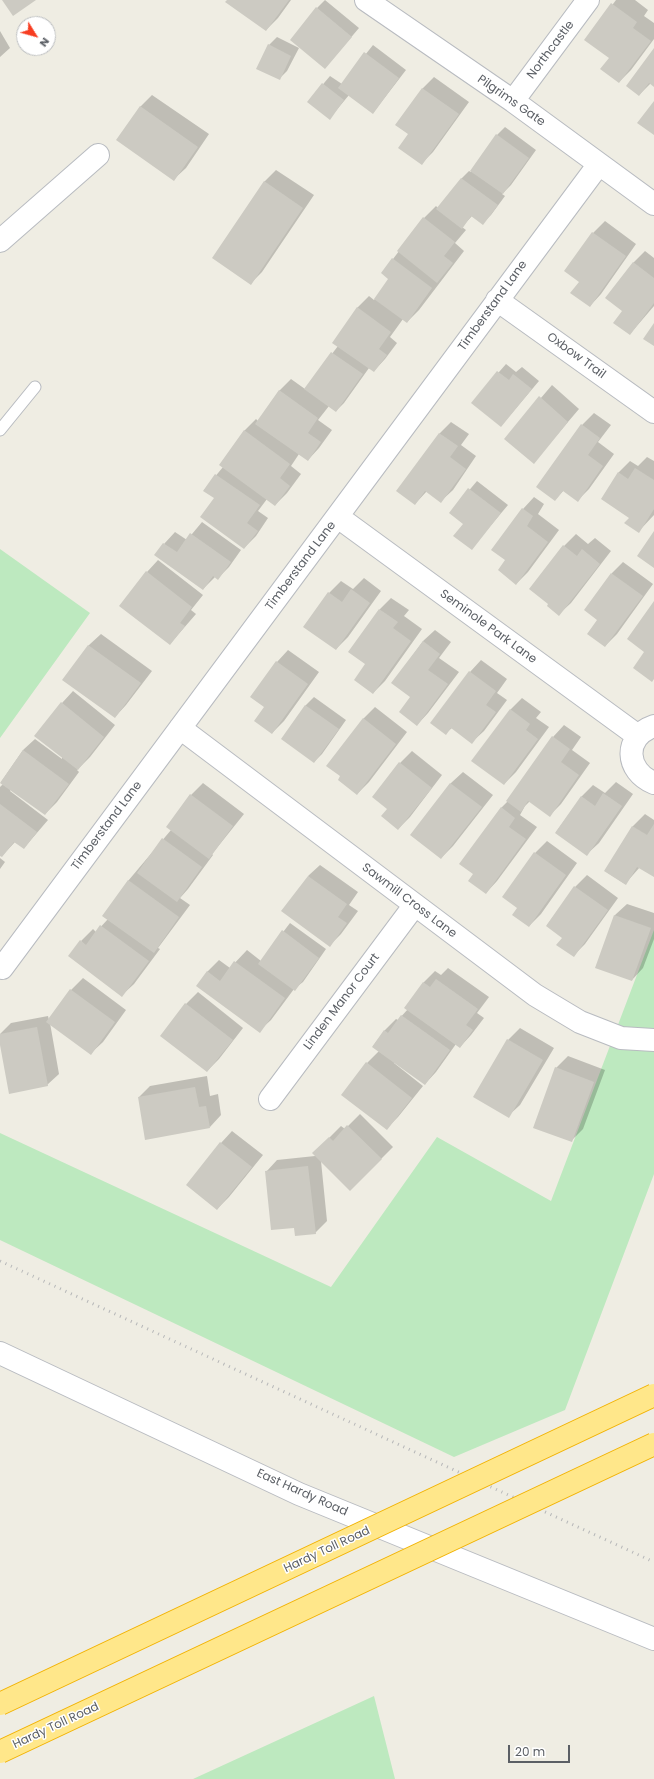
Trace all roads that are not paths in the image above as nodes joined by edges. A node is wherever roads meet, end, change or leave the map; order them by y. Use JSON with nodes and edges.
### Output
{"nodes":[{"id":1,"x":366,"y":0,"type":"edge"},
{"id":2,"x":588,"y":0,"type":"edge"},
{"id":3,"x":513,"y":101,"type":"junction"},
{"id":4,"x":98,"y":155,"type":"dead end"},
{"id":5,"x":599,"y":164,"type":"junction"},
{"id":6,"x":654,"y":204,"type":"edge"},
{"id":7,"x":0,"y":241,"type":"edge"},
{"id":8,"x":498,"y":300,"type":"junction"},
{"id":9,"x":35,"y":387,"type":"dead end"},
{"id":10,"x":654,"y":412,"type":"edge"},
{"id":11,"x":0,"y":430,"type":"edge"},
{"id":12,"x":338,"y":517,"type":"junction"},
{"id":13,"x":180,"y":728,"type":"junction"},
{"id":14,"x":646,"y":731,"type":"edge"},
{"id":15,"x":654,"y":783,"type":"edge"},
{"id":16,"x":414,"y":906,"type":"junction"},
{"id":17,"x":2,"y":968,"type":"dead end"},
{"id":18,"x":654,"y":1040,"type":"edge"},
{"id":19,"x":270,"y":1098,"type":"dead end"},
{"id":20,"x":0,"y":1353,"type":"edge"},
{"id":21,"x":654,"y":1395,"type":"edge"},
{"id":22,"x":654,"y":1444,"type":"edge"},
{"id":23,"x":654,"y":1639,"type":"edge"},
{"id":24,"x":0,"y":1704,"type":"edge"},
{"id":25,"x":0,"y":1752,"type":"edge"}],
"edges":[{"from":1,"to":3,"type":"street","name":"Pilgrims Gate"},
{"from":2,"to":3,"type":"street","name":"Northcastle"},
{"from":3,"to":5,"type":"street","name":"Pilgrims Gate"},
{"from":4,"to":7,"type":"street"},
{"from":5,"to":6,"type":"street","name":"Pilgrims Gate"},
{"from":5,"to":8,"type":"street","name":"Timberstand Lane"},
{"from":8,"to":10,"type":"street","name":"Oxbow Trail"},
{"from":8,"to":12,"type":"street","name":"Timberstand Lane"},
{"from":9,"to":11,"type":"lane"},
{"from":12,"to":13,"type":"street","name":"Timberstand Lane"},
{"from":12,"to":14,"type":"street","name":"Seminole Park Lane"},
{"from":13,"to":16,"type":"street","name":"Sawmill Cross Lane"},
{"from":13,"to":17,"type":"street","name":"Timberstand Lane"},
{"from":14,"to":15,"type":"street","name":"Seminole Park Lane"},
{"from":16,"to":18,"type":"street","name":"Sawmill Cross Lane"},
{"from":16,"to":19,"type":"street","name":"Linden Manor Court"},
{"from":20,"to":23,"type":"street","name":"East Hardy Road"},
{"from":21,"to":24,"type":"highway","name":"Hardy Toll Road","bridge":true},
{"from":22,"to":25,"type":"highway","name":"Hardy Toll Road","bridge":true}]}
